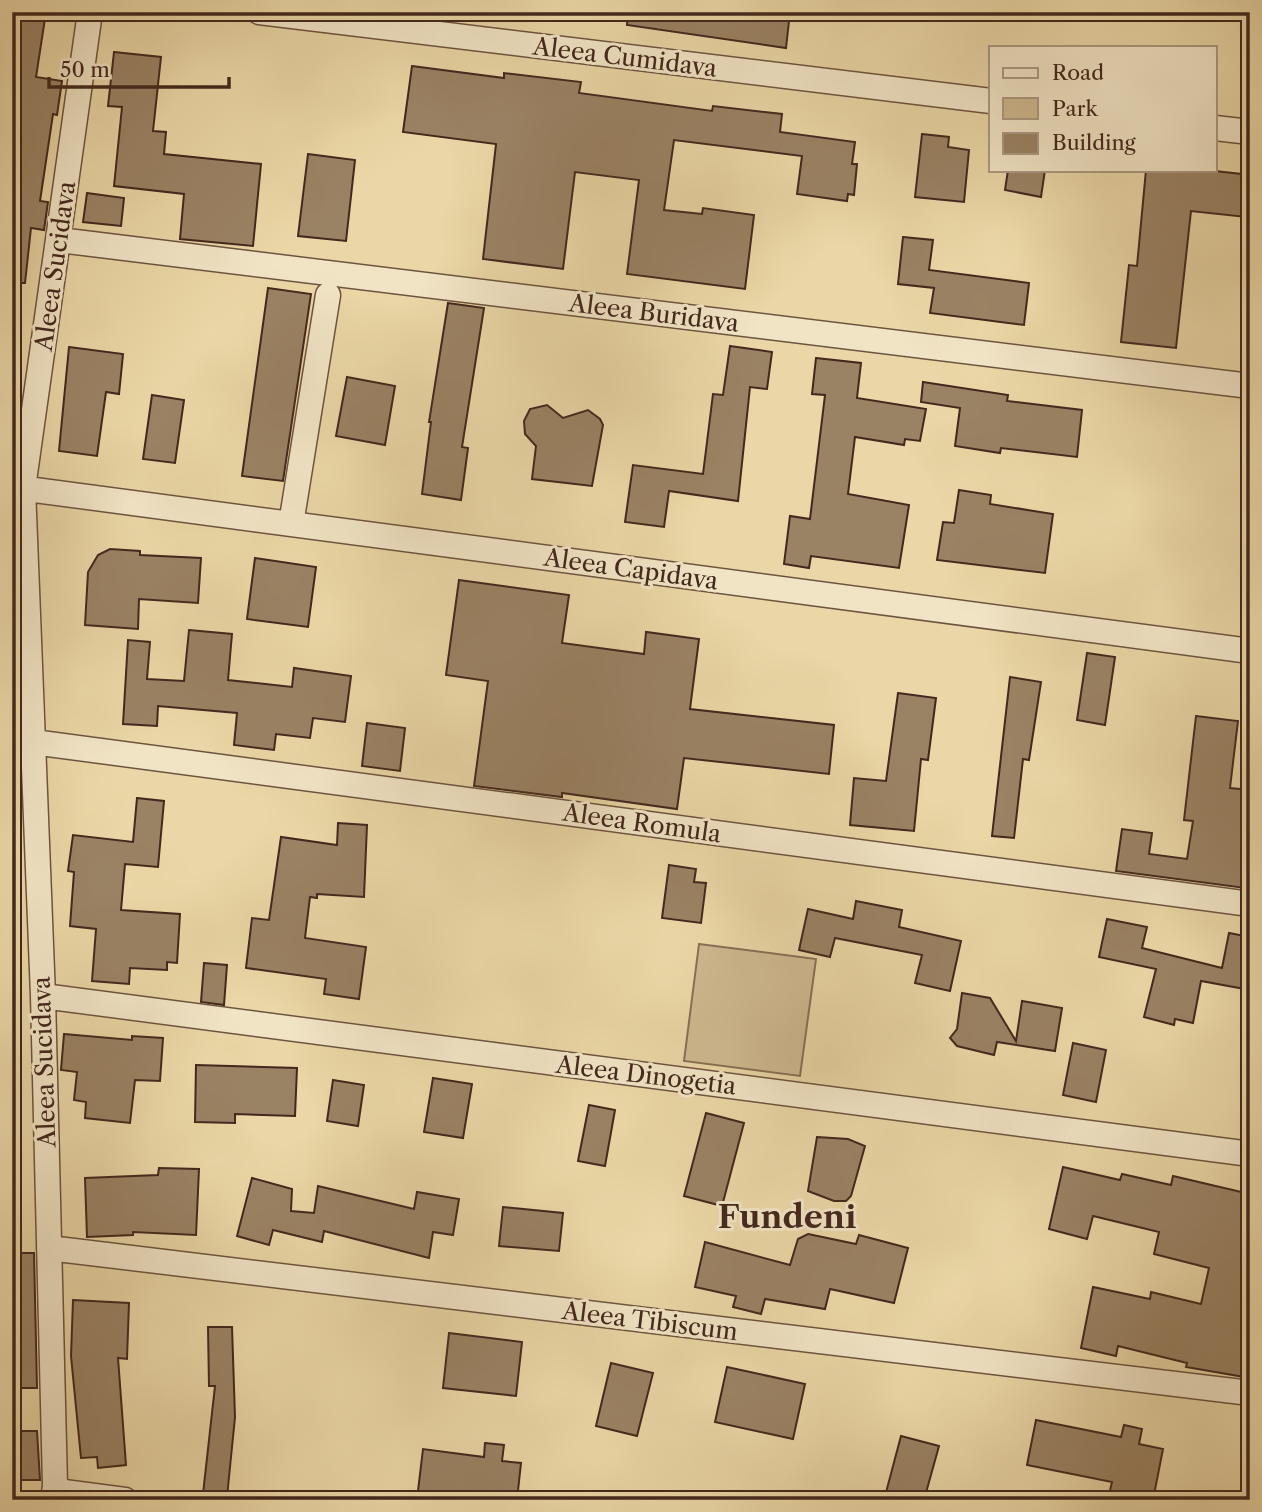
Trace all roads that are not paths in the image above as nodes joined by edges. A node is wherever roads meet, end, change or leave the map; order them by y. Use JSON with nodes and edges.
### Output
{"nodes":[{"id":1,"x":90,"y":12,"type":"edge"},
{"id":2,"x":259,"y":12,"type":"edge"},
{"id":3,"x":989,"y":101,"type":"edge"},
{"id":4,"x":1216,"y":128,"type":"edge"},
{"id":5,"x":1250,"y":132,"type":"edge"},
{"id":6,"x":59,"y":240,"type":"junction"},
{"id":7,"x":328,"y":295,"type":"dead end"},
{"id":8,"x":1250,"y":386,"type":"edge"},
{"id":9,"x":18,"y":488,"type":"edge"},
{"id":10,"x":291,"y":524,"type":"junction"},
{"id":11,"x":1250,"y":651,"type":"edge"},
{"id":12,"x":33,"y":742,"type":"junction"},
{"id":13,"x":1250,"y":904,"type":"edge"},
{"id":14,"x":43,"y":996,"type":"junction"},
{"id":15,"x":1250,"y":1154,"type":"edge"},
{"id":16,"x":49,"y":1248,"type":"junction"},
{"id":17,"x":1250,"y":1393,"type":"edge"},
{"id":18,"x":54,"y":1493,"type":"edge"},
{"id":19,"x":125,"y":1500,"type":"edge"}],
"edges":[{"from":1,"to":6,"type":"street","name":"Aleea Sucidava"},
{"from":2,"to":3,"type":"street","name":"Aleea Cumidava"},
{"from":4,"to":5,"type":"street"},
{"from":6,"to":8,"type":"street","name":"Aleea Buridava"},
{"from":6,"to":9,"type":"street","name":"Aleea Sucidava"},
{"from":7,"to":10,"type":"street"},
{"from":9,"to":10,"type":"street","name":"Aleea Capidava"},
{"from":9,"to":12,"type":"street","name":"Aleea Sucidava"},
{"from":10,"to":11,"type":"street","name":"Aleea Capidava"},
{"from":12,"to":13,"type":"street","name":"Aleea Romula"},
{"from":12,"to":14,"type":"street","name":"Aleea Sucidava"},
{"from":14,"to":15,"type":"street","name":"Aleea Dinogetia"},
{"from":14,"to":16,"type":"street","name":"Aleea Sucidava"},
{"from":16,"to":17,"type":"street","name":"Aleea Tibiscum"},
{"from":16,"to":18,"type":"street","name":"Aleea Sucidava"},
{"from":18,"to":19,"type":"street"}]}
